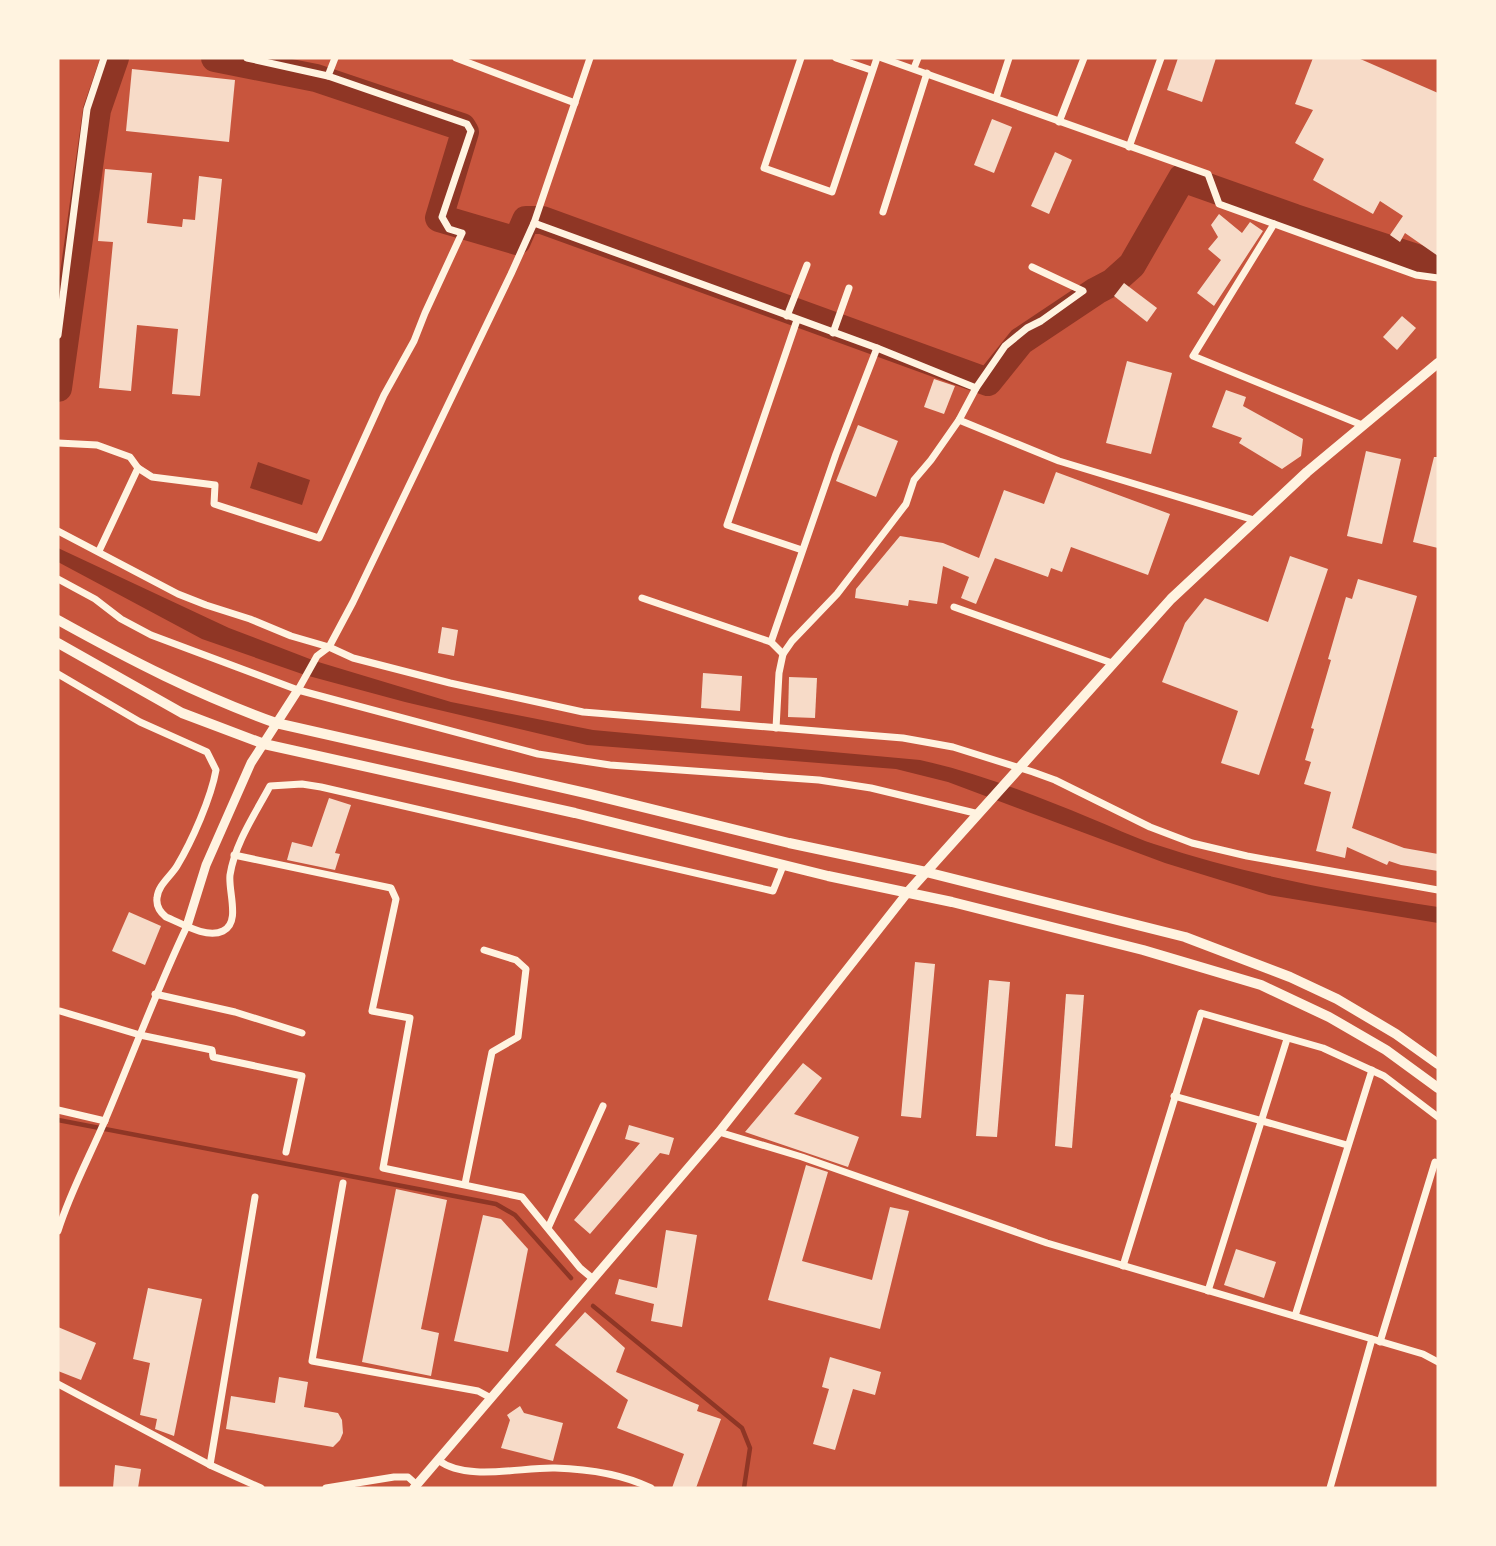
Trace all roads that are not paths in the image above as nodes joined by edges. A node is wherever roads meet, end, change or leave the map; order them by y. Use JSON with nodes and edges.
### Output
{"nodes":[{"id":1,"x":104,"y":58,"type":"edge"},
{"id":2,"x":247,"y":58,"type":"edge"},
{"id":3,"x":335,"y":58,"type":"edge"},
{"id":4,"x":456,"y":58,"type":"edge"},
{"id":5,"x":590,"y":58,"type":"edge"},
{"id":6,"x":801,"y":58,"type":"edge"},
{"id":7,"x":836,"y":58,"type":"edge"},
{"id":8,"x":877,"y":58,"type":"edge"},
{"id":9,"x":882,"y":58,"type":"edge"},
{"id":10,"x":918,"y":58,"type":"edge"},
{"id":11,"x":1009,"y":58,"type":"edge"},
{"id":12,"x":1084,"y":58,"type":"edge"},
{"id":13,"x":1161,"y":58,"type":"edge"},
{"id":14,"x":914,"y":68,"type":"junction"},
{"id":15,"x":871,"y":70,"type":"junction"},
{"id":16,"x":927,"y":73,"type":"junction"},
{"id":17,"x":328,"y":76,"type":"junction"},
{"id":18,"x":996,"y":98,"type":"junction"},
{"id":19,"x":575,"y":103,"type":"junction"},
{"id":20,"x":1059,"y":122,"type":"junction"},
{"id":21,"x":1129,"y":147,"type":"junction"},
{"id":22,"x":883,"y":212,"type":"dead end"},
{"id":23,"x":534,"y":223,"type":"junction"},
{"id":24,"x":1275,"y":224,"type":"junction"},
{"id":25,"x":807,"y":265,"type":"dead end"},
{"id":26,"x":1032,"y":267,"type":"dead end"},
{"id":27,"x":1438,"y":278,"type":"edge"},
{"id":28,"x":849,"y":289,"type":"dead end"},
{"id":29,"x":787,"y":316,"type":"junction"},
{"id":30,"x":797,"y":320,"type":"junction"},
{"id":31,"x":833,"y":332,"type":"junction"},
{"id":32,"x":58,"y":335,"type":"edge"},
{"id":33,"x":877,"y":348,"type":"junction"},
{"id":34,"x":1438,"y":363,"type":"edge"},
{"id":35,"x":976,"y":388,"type":"junction"},
{"id":36,"x":959,"y":420,"type":"junction"},
{"id":37,"x":1362,"y":425,"type":"junction"},
{"id":38,"x":58,"y":443,"type":"edge"},
{"id":39,"x":138,"y":468,"type":"junction"},
{"id":40,"x":1254,"y":520,"type":"junction"},
{"id":41,"x":58,"y":531,"type":"edge"},
{"id":42,"x":802,"y":550,"type":"junction"},
{"id":43,"x":99,"y":551,"type":"junction"},
{"id":44,"x":58,"y":579,"type":"edge"},
{"id":45,"x":642,"y":598,"type":"dead end"},
{"id":46,"x":954,"y":607,"type":"dead end"},
{"id":47,"x":58,"y":620,"type":"edge"},
{"id":48,"x":771,"y":642,"type":"junction"},
{"id":49,"x":58,"y":643,"type":"edge"},
{"id":50,"x":329,"y":647,"type":"junction"},
{"id":51,"x":783,"y":654,"type":"junction"},
{"id":52,"x":1112,"y":663,"type":"junction"},
{"id":53,"x":58,"y":674,"type":"edge"},
{"id":54,"x":298,"y":690,"type":"junction"},
{"id":55,"x":276,"y":723,"type":"junction"},
{"id":56,"x":776,"y":728,"type":"junction"},
{"id":57,"x":264,"y":744,"type":"junction"},
{"id":58,"x":1015,"y":772,"type":"junction"},
{"id":59,"x":982,"y":810,"type":"junction"},
{"id":60,"x":234,"y":855,"type":"junction"},
{"id":61,"x":783,"y":866,"type":"junction"},
{"id":62,"x":926,"y":872,"type":"junction"},
{"id":63,"x":1438,"y":890,"type":"edge"},
{"id":64,"x":908,"y":892,"type":"junction"},
{"id":65,"x":187,"y":926,"type":"junction"},
{"id":66,"x":484,"y":950,"type":"dead end"},
{"id":67,"x":155,"y":994,"type":"junction"},
{"id":68,"x":60,"y":1011,"type":"dead end"},
{"id":69,"x":302,"y":1033,"type":"dead end"},
{"id":70,"x":140,"y":1034,"type":"junction"},
{"id":71,"x":1287,"y":1039,"type":"junction"},
{"id":72,"x":1438,"y":1064,"type":"edge"},
{"id":73,"x":1372,"y":1070,"type":"junction"},
{"id":74,"x":1438,"y":1088,"type":"edge"},
{"id":75,"x":1174,"y":1096,"type":"junction"},
{"id":76,"x":603,"y":1106,"type":"dead end"},
{"id":77,"x":58,"y":1110,"type":"edge"},
{"id":78,"x":1438,"y":1117,"type":"edge"},
{"id":79,"x":105,"y":1121,"type":"junction"},
{"id":80,"x":1261,"y":1122,"type":"junction"},
{"id":81,"x":719,"y":1132,"type":"junction"},
{"id":82,"x":1347,"y":1145,"type":"junction"},
{"id":83,"x":286,"y":1152,"type":"dead end"},
{"id":84,"x":1435,"y":1162,"type":"dead end"},
{"id":85,"x":343,"y":1183,"type":"dead end"},
{"id":86,"x":465,"y":1184,"type":"junction"},
{"id":87,"x":255,"y":1196,"type":"dead end"},
{"id":88,"x":548,"y":1228,"type":"junction"},
{"id":89,"x":58,"y":1231,"type":"edge"},
{"id":90,"x":1123,"y":1266,"type":"junction"},
{"id":91,"x":592,"y":1278,"type":"junction"},
{"id":92,"x":1208,"y":1291,"type":"junction"},
{"id":93,"x":1295,"y":1316,"type":"junction"},
{"id":94,"x":1376,"y":1340,"type":"junction"},
{"id":95,"x":1438,"y":1362,"type":"edge"},
{"id":96,"x":58,"y":1384,"type":"edge"},
{"id":97,"x":491,"y":1398,"type":"junction"},
{"id":98,"x":438,"y":1460,"type":"junction"},
{"id":99,"x":209,"y":1465,"type":"junction"},
{"id":100,"x":415,"y":1487,"type":"edge"},
{"id":101,"x":261,"y":1488,"type":"edge"},
{"id":102,"x":326,"y":1488,"type":"edge"},
{"id":103,"x":651,"y":1488,"type":"edge"},
{"id":104,"x":1330,"y":1488,"type":"edge"}],
"edges":[{"from":1,"to":32,"type":"street"},
{"from":2,"to":17,"type":"street"},
{"from":3,"to":17,"type":"street"},
{"from":4,"to":19,"type":"street"},
{"from":5,"to":19,"type":"street"},
{"from":6,"to":15,"type":"street"},
{"from":7,"to":15,"type":"street"},
{"from":8,"to":15,"type":"street"},
{"from":9,"to":14,"type":"street"},
{"from":10,"to":14,"type":"street"},
{"from":11,"to":18,"type":"street"},
{"from":12,"to":20,"type":"street"},
{"from":13,"to":21,"type":"street"},
{"from":14,"to":16,"type":"street"},
{"from":16,"to":18,"type":"street"},
{"from":16,"to":22,"type":"street"},
{"from":17,"to":39,"type":"street"},
{"from":18,"to":20,"type":"street"},
{"from":19,"to":23,"type":"street"},
{"from":20,"to":21,"type":"street"},
{"from":21,"to":24,"type":"street"},
{"from":23,"to":29,"type":"street"},
{"from":23,"to":50,"type":"street"},
{"from":24,"to":27,"type":"street"},
{"from":24,"to":37,"type":"street"},
{"from":25,"to":29,"type":"street"},
{"from":26,"to":35,"type":"street"},
{"from":28,"to":31,"type":"street"},
{"from":29,"to":30,"type":"street"},
{"from":30,"to":31,"type":"street"},
{"from":30,"to":42,"type":"street"},
{"from":31,"to":33,"type":"street"},
{"from":33,"to":35,"type":"street"},
{"from":33,"to":42,"type":"street"},
{"from":34,"to":37,"type":"main road"},
{"from":35,"to":36,"type":"street"},
{"from":36,"to":40,"type":"street"},
{"from":36,"to":51,"type":"street"},
{"from":37,"to":40,"type":"main road"},
{"from":38,"to":39,"type":"street"},
{"from":39,"to":43,"type":"street"},
{"from":40,"to":52,"type":"main road"},
{"from":41,"to":43,"type":"street"},
{"from":42,"to":48,"type":"street"},
{"from":43,"to":50,"type":"street"},
{"from":44,"to":54,"type":"street"},
{"from":45,"to":48,"type":"street"},
{"from":46,"to":52,"type":"street"},
{"from":47,"to":55,"type":"main road"},
{"from":48,"to":51,"type":"street"},
{"from":49,"to":57,"type":"main road"},
{"from":50,"to":54,"type":"street"},
{"from":50,"to":56,"type":"street"},
{"from":51,"to":56,"type":"street"},
{"from":52,"to":58,"type":"main road"},
{"from":53,"to":65,"type":"street"},
{"from":54,"to":55,"type":"street"},
{"from":54,"to":59,"type":"street"},
{"from":55,"to":57,"type":"street"},
{"from":55,"to":62,"type":"main road"},
{"from":56,"to":58,"type":"street"},
{"from":57,"to":61,"type":"main road"},
{"from":57,"to":65,"type":"street"},
{"from":58,"to":59,"type":"main road"},
{"from":58,"to":63,"type":"street"},
{"from":59,"to":62,"type":"main road"},
{"from":60,"to":61,"type":"street"},
{"from":60,"to":65,"type":"street"},
{"from":60,"to":86,"type":"street"},
{"from":61,"to":64,"type":"main road"},
{"from":62,"to":64,"type":"main road"},
{"from":62,"to":72,"type":"main road"},
{"from":64,"to":74,"type":"main road"},
{"from":64,"to":81,"type":"street"},
{"from":65,"to":67,"type":"street"},
{"from":66,"to":86,"type":"street"},
{"from":67,"to":69,"type":"street"},
{"from":67,"to":70,"type":"street"},
{"from":68,"to":70,"type":"street"},
{"from":70,"to":79,"type":"street"},
{"from":70,"to":83,"type":"street"},
{"from":71,"to":73,"type":"street"},
{"from":71,"to":75,"type":"street"},
{"from":71,"to":80,"type":"street"},
{"from":73,"to":78,"type":"street"},
{"from":73,"to":82,"type":"street"},
{"from":75,"to":80,"type":"street"},
{"from":75,"to":90,"type":"street"},
{"from":76,"to":88,"type":"street"},
{"from":77,"to":79,"type":"street"},
{"from":79,"to":89,"type":"street"},
{"from":80,"to":82,"type":"street"},
{"from":80,"to":92,"type":"street"},
{"from":81,"to":90,"type":"street"},
{"from":81,"to":91,"type":"street"},
{"from":82,"to":93,"type":"street"},
{"from":84,"to":94,"type":"street"},
{"from":85,"to":97,"type":"street"},
{"from":86,"to":88,"type":"street"},
{"from":87,"to":99,"type":"street"},
{"from":88,"to":91,"type":"street"},
{"from":90,"to":92,"type":"street"},
{"from":91,"to":97,"type":"street"},
{"from":92,"to":93,"type":"street"},
{"from":93,"to":94,"type":"street"},
{"from":94,"to":95,"type":"street"},
{"from":94,"to":104,"type":"street"},
{"from":96,"to":99,"type":"street"},
{"from":97,"to":98,"type":"street"},
{"from":98,"to":100,"type":"street"},
{"from":98,"to":103,"type":"street"},
{"from":99,"to":101,"type":"street"},
{"from":100,"to":102,"type":"street"}]}
